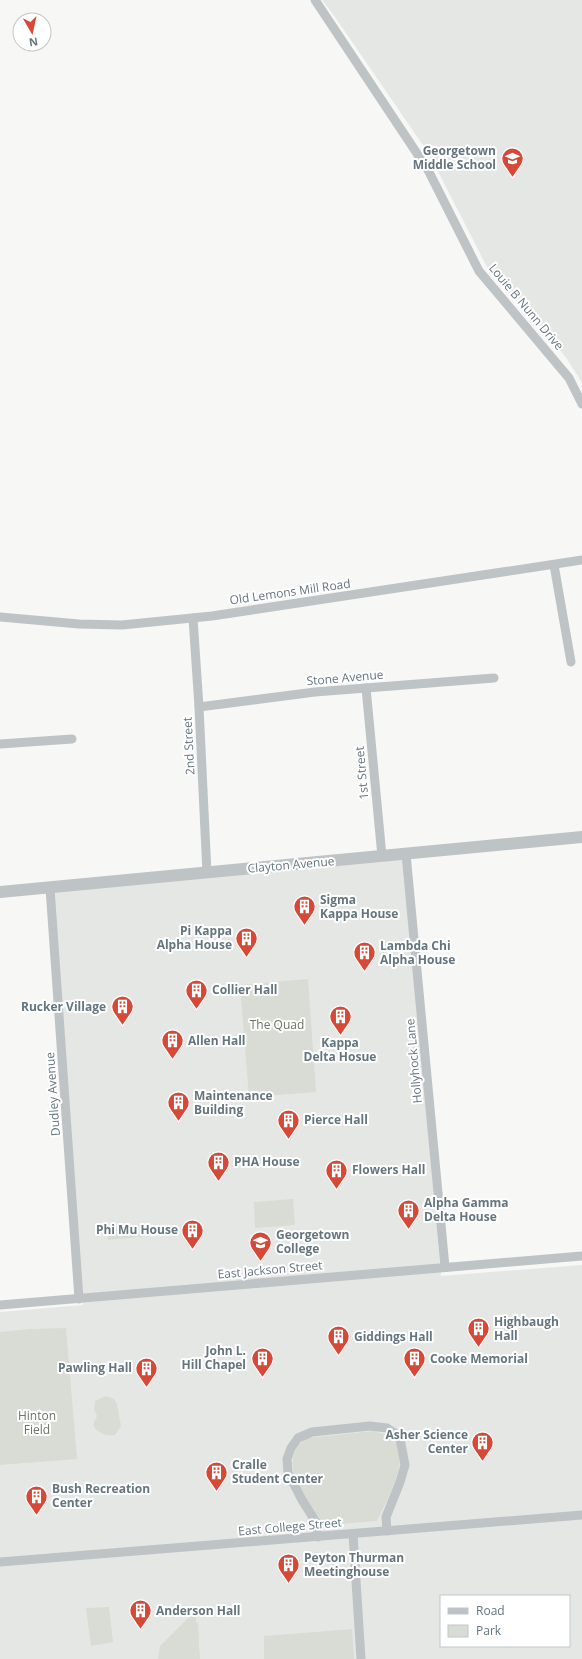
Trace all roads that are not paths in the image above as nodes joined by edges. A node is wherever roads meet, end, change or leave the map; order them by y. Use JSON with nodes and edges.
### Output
{"nodes":[{"id":1,"x":315,"y":0,"type":"edge"},
{"id":2,"x":582,"y":404,"type":"edge"},
{"id":3,"x":582,"y":560,"type":"edge"},
{"id":4,"x":554,"y":565,"type":"junction"},
{"id":5,"x":0,"y":617,"type":"edge"},
{"id":6,"x":193,"y":618,"type":"junction"},
{"id":7,"x":571,"y":662,"type":"dead end"},
{"id":8,"x":494,"y":678,"type":"dead end"},
{"id":9,"x":366,"y":688,"type":"junction"},
{"id":10,"x":199,"y":707,"type":"junction"},
{"id":11,"x":72,"y":739,"type":"dead end"},
{"id":12,"x":0,"y":744,"type":"edge"},
{"id":13,"x":582,"y":837,"type":"edge"},
{"id":14,"x":406,"y":854,"type":"junction"},
{"id":15,"x":382,"y":856,"type":"junction"},
{"id":16,"x":207,"y":873,"type":"junction"},
{"id":17,"x":50,"y":888,"type":"junction"},
{"id":18,"x":0,"y":892,"type":"edge"},
{"id":19,"x":582,"y":1256,"type":"edge"},
{"id":20,"x":445,"y":1267,"type":"junction"},
{"id":21,"x":79,"y":1299,"type":"junction"},
{"id":22,"x":0,"y":1305,"type":"edge"},
{"id":23,"x":582,"y":1515,"type":"edge"},
{"id":24,"x":387,"y":1531,"type":"junction"},
{"id":25,"x":353,"y":1534,"type":"junction"},
{"id":26,"x":318,"y":1537,"type":"junction"},
{"id":27,"x":0,"y":1562,"type":"edge"},
{"id":28,"x":361,"y":1659,"type":"edge"}],
"edges":[{"from":1,"to":2,"type":"street","name":"Louie B Nunn Drive"},
{"from":3,"to":4,"type":"street","name":"Old Lemons Mill Road"},
{"from":4,"to":6,"type":"street","name":"Old Lemons Mill Road"},
{"from":4,"to":7,"type":"street"},
{"from":5,"to":6,"type":"street","name":"Old Lemons Mill Road"},
{"from":6,"to":10,"type":"street","name":"2nd Street"},
{"from":8,"to":9,"type":"street","name":"Stone Avenue"},
{"from":9,"to":10,"type":"street","name":"Stone Avenue"},
{"from":9,"to":15,"type":"street","name":"1st Street"},
{"from":10,"to":16,"type":"street","name":"2nd Street"},
{"from":11,"to":12,"type":"street"},
{"from":13,"to":14,"type":"street","name":"Clayton Avenue"},
{"from":14,"to":15,"type":"street","name":"Clayton Avenue"},
{"from":14,"to":20,"type":"street","name":"Hollyhock Lane"},
{"from":15,"to":16,"type":"street","name":"Clayton Avenue"},
{"from":16,"to":17,"type":"street","name":"Clayton Avenue"},
{"from":17,"to":18,"type":"street","name":"Clayton Avenue"},
{"from":17,"to":21,"type":"street","name":"Dudley Avenue"},
{"from":19,"to":20,"type":"street","name":"East Jackson Street"},
{"from":20,"to":21,"type":"street","name":"East Jackson Street"},
{"from":21,"to":22,"type":"street","name":"East Jackson Street"},
{"from":23,"to":24,"type":"street","name":"East College Street"},
{"from":24,"to":25,"type":"street","name":"East College Street"},
{"from":24,"to":26,"type":"street"},
{"from":25,"to":26,"type":"street","name":"East College Street"},
{"from":25,"to":28,"type":"street"},
{"from":26,"to":27,"type":"street","name":"East College Street"}]}
